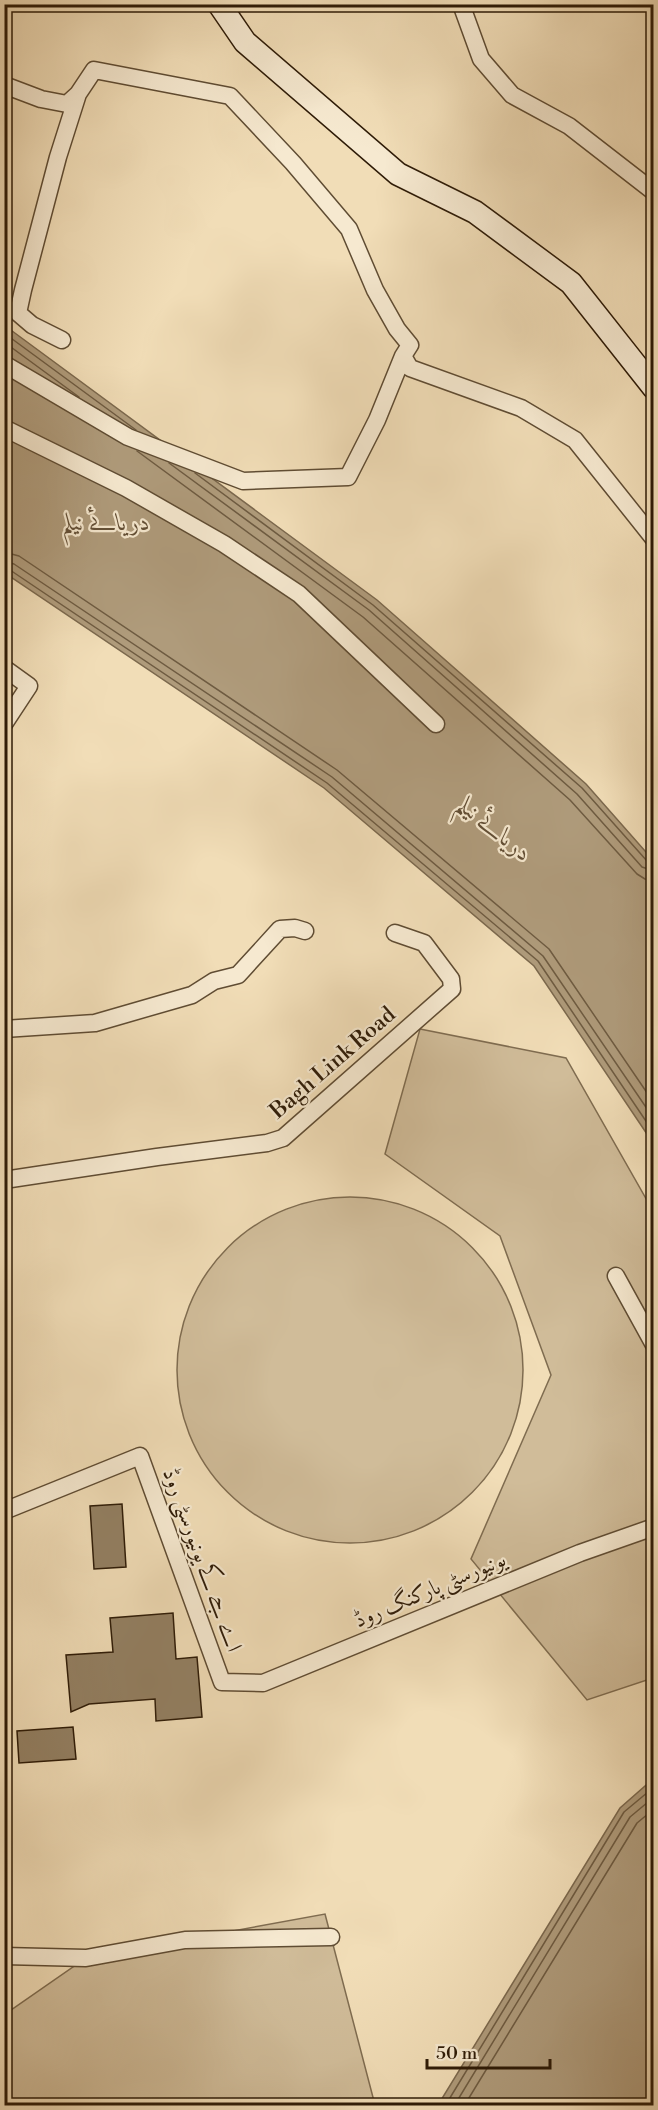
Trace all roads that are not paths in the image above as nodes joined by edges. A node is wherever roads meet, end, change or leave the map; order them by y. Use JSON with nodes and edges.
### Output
{"nodes":[{"id":1,"x":219,"y":4,"type":"edge"},
{"id":2,"x":461,"y":4,"type":"edge"},
{"id":3,"x":4,"y":85,"type":"edge"},
{"id":4,"x":78,"y":94,"type":"junction"},
{"id":5,"x":654,"y":192,"type":"edge"},
{"id":6,"x":62,"y":340,"type":"dead end"},
{"id":7,"x":402,"y":356,"type":"junction"},
{"id":8,"x":4,"y":364,"type":"edge"},
{"id":9,"x":654,"y":388,"type":"edge"},
{"id":10,"x":4,"y":428,"type":"edge"},
{"id":11,"x":654,"y":539,"type":"edge"},
{"id":12,"x":4,"y":668,"type":"edge"},
{"id":13,"x":5,"y":720,"type":"edge"},
{"id":14,"x":436,"y":724,"type":"dead end"},
{"id":15,"x":305,"y":931,"type":"dead end"},
{"id":16,"x":395,"y":933,"type":"dead end"},
{"id":17,"x":4,"y":1029,"type":"edge"},
{"id":18,"x":4,"y":1180,"type":"edge"},
{"id":19,"x":616,"y":1276,"type":"dead end"},
{"id":20,"x":654,"y":1345,"type":"edge"},
{"id":21,"x":4,"y":1511,"type":"edge"},
{"id":22,"x":654,"y":1527,"type":"edge"},
{"id":23,"x":222,"y":1682,"type":"joint"},
{"id":24,"x":331,"y":1937,"type":"dead end"},
{"id":25,"x":4,"y":1956,"type":"edge"}],
"edges":[{"from":1,"to":9,"type":"street"},
{"from":2,"to":5,"type":"street"},
{"from":3,"to":4,"type":"street"},
{"from":4,"to":6,"type":"street"},
{"from":4,"to":7,"type":"street"},
{"from":7,"to":8,"type":"street"},
{"from":7,"to":11,"type":"street"},
{"from":10,"to":14,"type":"street"},
{"from":12,"to":13,"type":"street"},
{"from":15,"to":17,"type":"street"},
{"from":16,"to":18,"type":"street","name":"Bagh Link Road"},
{"from":19,"to":20,"type":"street"},
{"from":21,"to":23,"type":"street","name":"اے جے کے یونیورسٹی روڈ"},
{"from":22,"to":23,"type":"street","name":"یونیورسٹی پارکنگ روڈ"},
{"from":24,"to":25,"type":"street"}]}
